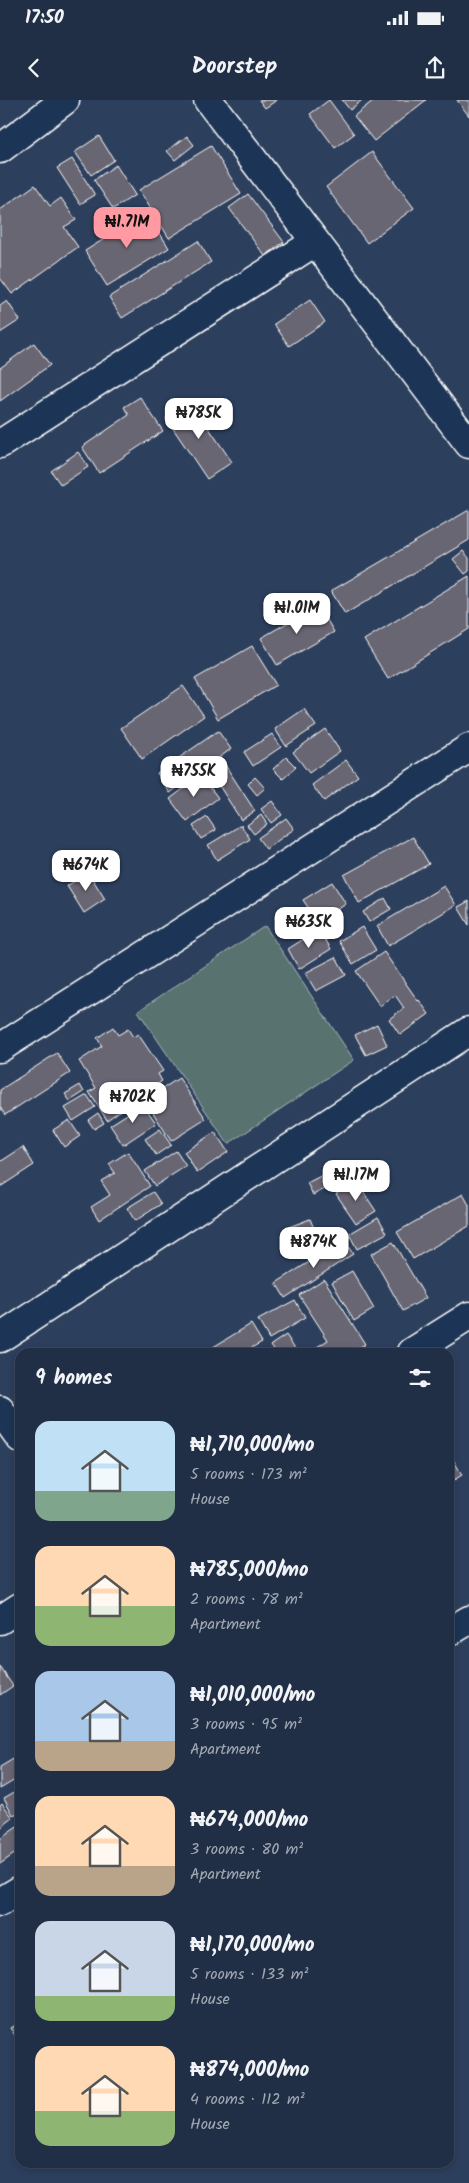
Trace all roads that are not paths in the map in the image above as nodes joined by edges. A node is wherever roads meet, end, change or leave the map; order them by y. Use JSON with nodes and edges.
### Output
{"nodes":[{"id":1,"x":65,"y":100,"type":"edge"},
{"id":2,"x":208,"y":100,"type":"edge"},
{"id":3,"x":0,"y":149,"type":"edge"},
{"id":4,"x":315,"y":242,"type":"junction"},
{"id":5,"x":0,"y":444,"type":"edge"},
{"id":6,"x":469,"y":444,"type":"edge"},
{"id":7,"x":469,"y":748,"type":"edge"},
{"id":8,"x":469,"y":1031,"type":"edge"},
{"id":9,"x":0,"y":1048,"type":"edge"},
{"id":10,"x":469,"y":1316,"type":"edge"},
{"id":11,"x":0,"y":1338,"type":"edge"},
{"id":12,"x":418,"y":1348,"type":"edge"},
{"id":13,"x":0,"y":1410,"type":"edge"},
{"id":14,"x":15,"y":1431,"type":"edge"},
{"id":15,"x":15,"y":1610,"type":"edge"},
{"id":16,"x":0,"y":1620,"type":"edge"},
{"id":17,"x":469,"y":1620,"type":"edge"},
{"id":18,"x":454,"y":1629,"type":"edge"},
{"id":19,"x":15,"y":1893,"type":"edge"},
{"id":20,"x":0,"y":1902,"type":"edge"}],
"edges":[{"from":1,"to":3,"type":"street"},
{"from":2,"to":4,"type":"street"},
{"from":4,"to":5,"type":"street"},
{"from":4,"to":6,"type":"street"},
{"from":7,"to":9,"type":"street"},
{"from":8,"to":11,"type":"street"},
{"from":10,"to":12,"type":"street"},
{"from":13,"to":14,"type":"street"},
{"from":15,"to":16,"type":"street"},
{"from":17,"to":18,"type":"street"},
{"from":19,"to":20,"type":"street"}]}
